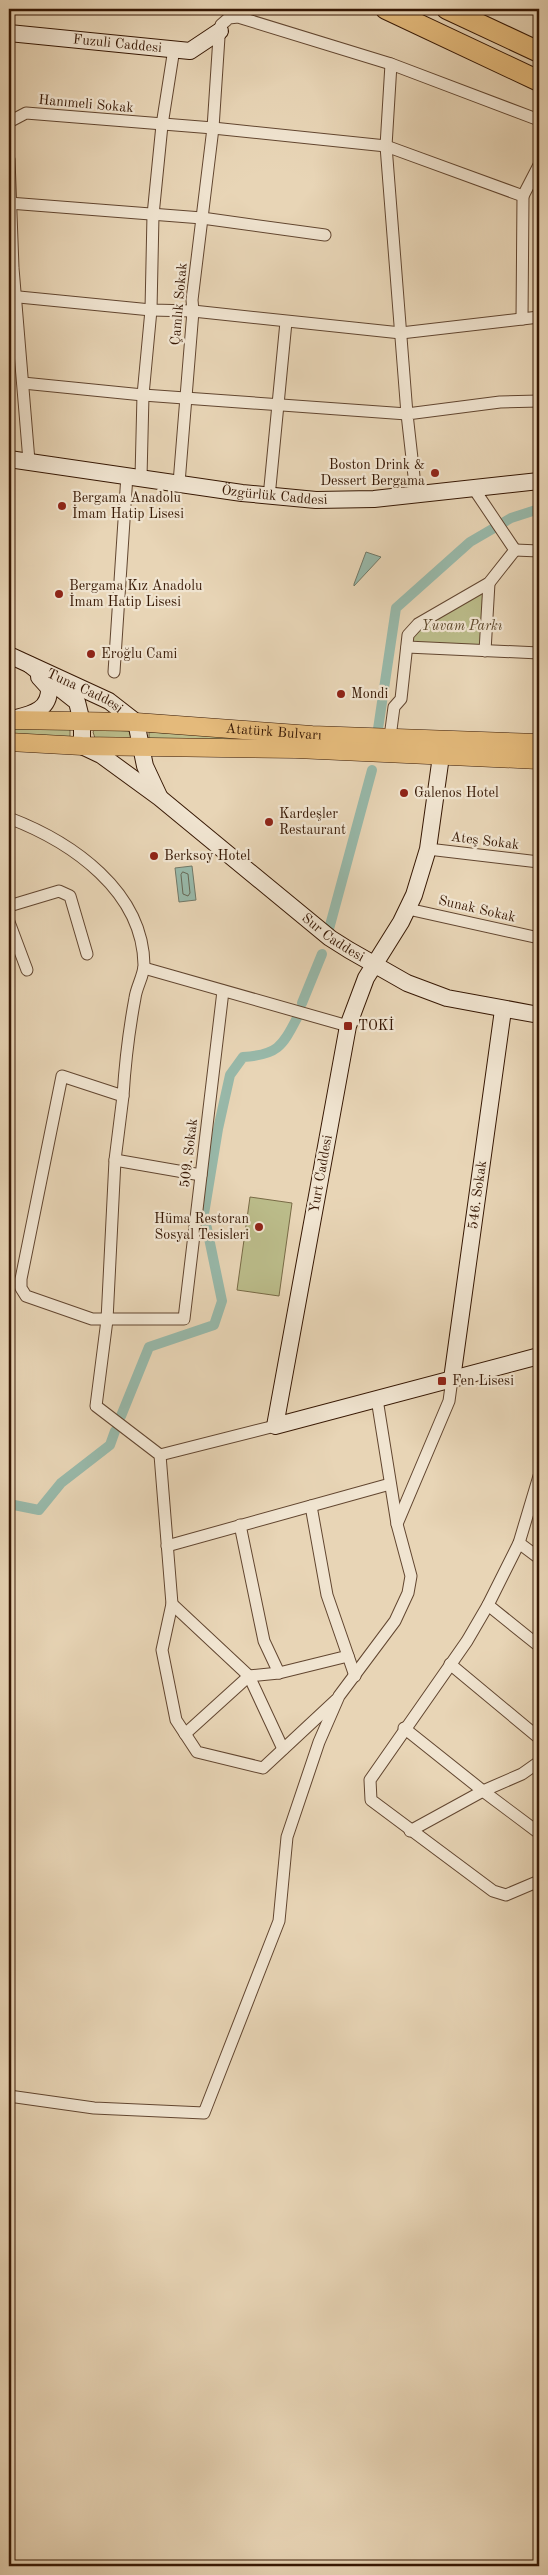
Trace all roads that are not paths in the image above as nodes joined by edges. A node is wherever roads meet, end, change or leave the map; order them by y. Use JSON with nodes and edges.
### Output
{"nodes":[{"id":1,"x":386,"y":9,"type":"edge"},
{"id":2,"x":447,"y":9,"type":"edge"},
{"id":3,"x":220,"y":31,"type":"junction"},
{"id":4,"x":9,"y":33,"type":"edge"},
{"id":5,"x":176,"y":50,"type":"junction"},
{"id":6,"x":539,"y":52,"type":"edge"},
{"id":7,"x":391,"y":64,"type":"junction"},
{"id":8,"x":539,"y":81,"type":"edge"},
{"id":9,"x":539,"y":120,"type":"edge"},
{"id":10,"x":9,"y":122,"type":"edge"},
{"id":11,"x":162,"y":125,"type":"junction"},
{"id":12,"x":212,"y":128,"type":"junction"},
{"id":13,"x":386,"y":146,"type":"junction"},
{"id":14,"x":9,"y":159,"type":"edge"},
{"id":15,"x":539,"y":165,"type":"edge"},
{"id":16,"x":523,"y":196,"type":"junction"},
{"id":17,"x":9,"y":202,"type":"edge"},
{"id":18,"x":153,"y":215,"type":"junction"},
{"id":19,"x":202,"y":218,"type":"junction"},
{"id":20,"x":324,"y":235,"type":"dead end"},
{"id":21,"x":13,"y":296,"type":"edge"},
{"id":22,"x":151,"y":310,"type":"junction"},
{"id":23,"x":193,"y":311,"type":"junction"},
{"id":24,"x":539,"y":317,"type":"edge"},
{"id":25,"x":522,"y":319,"type":"junction"},
{"id":26,"x":286,"y":322,"type":"junction"},
{"id":27,"x":401,"y":333,"type":"junction"},
{"id":28,"x":23,"y":383,"type":"junction"},
{"id":29,"x":143,"y":395,"type":"junction"},
{"id":30,"x":186,"y":398,"type":"junction"},
{"id":31,"x":539,"y":401,"type":"edge"},
{"id":32,"x":278,"y":405,"type":"junction"},
{"id":33,"x":407,"y":414,"type":"junction"},
{"id":34,"x":9,"y":459,"type":"edge"},
{"id":35,"x":29,"y":461,"type":"junction"},
{"id":36,"x":134,"y":476,"type":"junction"},
{"id":37,"x":539,"y":481,"type":"edge"},
{"id":38,"x":180,"y":483,"type":"junction"},
{"id":39,"x":474,"y":489,"type":"junction"},
{"id":40,"x":416,"y":494,"type":"junction"},
{"id":41,"x":269,"y":497,"type":"junction"},
{"id":42,"x":514,"y":550,"type":"junction"},
{"id":43,"x":539,"y":551,"type":"edge"},
{"id":44,"x":489,"y":583,"type":"junction"},
{"id":45,"x":407,"y":647,"type":"junction"},
{"id":46,"x":485,"y":651,"type":"junction"},
{"id":47,"x":539,"y":653,"type":"edge"},
{"id":48,"x":9,"y":655,"type":"edge"},
{"id":49,"x":30,"y":665,"type":"junction"},
{"id":50,"x":114,"y":672,"type":"dead end"},
{"id":51,"x":9,"y":720,"type":"edge"},
{"id":52,"x":82,"y":722,"type":"junction"},
{"id":53,"x":136,"y":722,"type":"junction"},
{"id":54,"x":390,"y":737,"type":"junction"},
{"id":55,"x":9,"y":742,"type":"edge"},
{"id":56,"x":539,"y":743,"type":"edge"},
{"id":57,"x":82,"y":746,"type":"junction"},
{"id":58,"x":139,"y":747,"type":"junction"},
{"id":59,"x":441,"y":756,"type":"junction"},
{"id":60,"x":539,"y":760,"type":"edge"},
{"id":61,"x":160,"y":798,"type":"junction"},
{"id":62,"x":9,"y":818,"type":"edge"},
{"id":63,"x":428,"y":849,"type":"junction"},
{"id":64,"x":539,"y":862,"type":"edge"},
{"id":65,"x":9,"y":906,"type":"edge"},
{"id":66,"x":408,"y":909,"type":"junction"},
{"id":67,"x":9,"y":922,"type":"edge"},
{"id":68,"x":539,"y":938,"type":"edge"},
{"id":69,"x":87,"y":954,"type":"dead end"},
{"id":70,"x":375,"y":964,"type":"junction"},
{"id":71,"x":144,"y":968,"type":"junction"},
{"id":72,"x":26,"y":970,"type":"dead end"},
{"id":73,"x":223,"y":991,"type":"junction"},
{"id":74,"x":503,"y":1010,"type":"junction"},
{"id":75,"x":539,"y":1015,"type":"edge"},
{"id":76,"x":348,"y":1026,"type":"junction"},
{"id":77,"x":123,"y":1096,"type":"junction"},
{"id":78,"x":115,"y":1160,"type":"junction"},
{"id":79,"x":201,"y":1175,"type":"junction"},
{"id":80,"x":106,"y":1320,"type":"junction"},
{"id":81,"x":539,"y":1356,"type":"edge"},
{"id":82,"x":452,"y":1379,"type":"junction"},
{"id":83,"x":377,"y":1399,"type":"junction"},
{"id":84,"x":275,"y":1426,"type":"junction"},
{"id":85,"x":160,"y":1455,"type":"junction"},
{"id":86,"x":539,"y":1476,"type":"edge"},
{"id":87,"x":390,"y":1484,"type":"junction"},
{"id":88,"x":310,"y":1506,"type":"junction"},
{"id":89,"x":397,"y":1524,"type":"junction"},
{"id":90,"x":240,"y":1525,"type":"junction"},
{"id":91,"x":519,"y":1543,"type":"junction"},
{"id":92,"x":167,"y":1546,"type":"junction"},
{"id":93,"x":539,"y":1558,"type":"edge"},
{"id":94,"x":172,"y":1604,"type":"junction"},
{"id":95,"x":488,"y":1605,"type":"junction"},
{"id":96,"x":539,"y":1646,"type":"edge"},
{"id":97,"x":348,"y":1656,"type":"junction"},
{"id":98,"x":450,"y":1664,"type":"junction"},
{"id":99,"x":279,"y":1673,"type":"junction"},
{"id":100,"x":248,"y":1676,"type":"junction"},
{"id":101,"x":355,"y":1676,"type":"junction"},
{"id":102,"x":340,"y":1696,"type":"junction"},
{"id":103,"x":404,"y":1728,"type":"junction"},
{"id":104,"x":185,"y":1734,"type":"junction"},
{"id":105,"x":539,"y":1738,"type":"edge"},
{"id":106,"x":283,"y":1749,"type":"junction"},
{"id":107,"x":539,"y":1762,"type":"edge"},
{"id":108,"x":483,"y":1791,"type":"junction"},
{"id":109,"x":410,"y":1830,"type":"junction"},
{"id":110,"x":539,"y":1833,"type":"edge"},
{"id":111,"x":539,"y":1881,"type":"edge"},
{"id":112,"x":9,"y":2096,"type":"edge"}],
"edges":[{"from":1,"to":8,"type":"highway"},
{"from":2,"to":6,"type":"highway"},
{"from":3,"to":5,"type":"main road","name":"Fuzuli Caddesi"},
{"from":3,"to":7,"type":"street"},
{"from":3,"to":12,"type":"street","name":"Çamlık Sokak"},
{"from":4,"to":5,"type":"main road","name":"Fuzuli Caddesi"},
{"from":5,"to":11,"type":"street"},
{"from":7,"to":9,"type":"street"},
{"from":7,"to":13,"type":"street"},
{"from":10,"to":11,"type":"street","name":"Hanımeli Sokak"},
{"from":11,"to":12,"type":"street","name":"Hanımeli Sokak"},
{"from":11,"to":18,"type":"street"},
{"from":12,"to":13,"type":"street","name":"Hanımeli Sokak"},
{"from":12,"to":19,"type":"street","name":"Çamlık Sokak"},
{"from":13,"to":16,"type":"street","name":"Hanımeli Sokak"},
{"from":13,"to":27,"type":"street"},
{"from":14,"to":17,"type":"street"},
{"from":15,"to":16,"type":"street"},
{"from":16,"to":25,"type":"street"},
{"from":17,"to":18,"type":"street"},
{"from":17,"to":21,"type":"street"},
{"from":18,"to":19,"type":"street"},
{"from":18,"to":22,"type":"street"},
{"from":19,"to":20,"type":"street"},
{"from":19,"to":23,"type":"street","name":"Çamlık Sokak"},
{"from":21,"to":22,"type":"street"},
{"from":21,"to":28,"type":"street"},
{"from":22,"to":23,"type":"street"},
{"from":22,"to":29,"type":"street"},
{"from":23,"to":26,"type":"street"},
{"from":23,"to":30,"type":"street","name":"Çamlık Sokak"},
{"from":24,"to":25,"type":"street"},
{"from":25,"to":27,"type":"street"},
{"from":26,"to":27,"type":"street"},
{"from":26,"to":32,"type":"street"},
{"from":27,"to":33,"type":"street"},
{"from":28,"to":29,"type":"street"},
{"from":28,"to":35,"type":"street"},
{"from":29,"to":30,"type":"street"},
{"from":29,"to":36,"type":"street"},
{"from":30,"to":32,"type":"street"},
{"from":30,"to":38,"type":"street","name":"Çamlık Sokak"},
{"from":31,"to":33,"type":"street"},
{"from":32,"to":33,"type":"street"},
{"from":32,"to":41,"type":"street"},
{"from":33,"to":40,"type":"street"},
{"from":34,"to":35,"type":"main road","name":"Özgürlük Caddesi"},
{"from":35,"to":36,"type":"main road","name":"Özgürlük Caddesi"},
{"from":36,"to":38,"type":"main road","name":"Özgürlük Caddesi"},
{"from":36,"to":50,"type":"street"},
{"from":37,"to":39,"type":"main road","name":"Özgürlük Caddesi"},
{"from":38,"to":41,"type":"main road","name":"Özgürlük Caddesi"},
{"from":39,"to":40,"type":"main road","name":"Özgürlük Caddesi"},
{"from":39,"to":42,"type":"street"},
{"from":40,"to":41,"type":"main road","name":"Özgürlük Caddesi"},
{"from":42,"to":43,"type":"street"},
{"from":42,"to":44,"type":"street"},
{"from":44,"to":45,"type":"street"},
{"from":44,"to":46,"type":"street"},
{"from":45,"to":46,"type":"street"},
{"from":45,"to":54,"type":"street"},
{"from":46,"to":47,"type":"street"},
{"from":48,"to":49,"type":"main road","name":"Tuna Caddesi"},
{"from":49,"to":51,"type":"main road"},
{"from":49,"to":52,"type":"main road","name":"Tuna Caddesi"},
{"from":49,"to":53,"type":"main road","name":"Tuna Caddesi"},
{"from":51,"to":52,"type":"main road","name":"Atatürk Bulvarı"},
{"from":52,"to":53,"type":"main road","name":"Atatürk Bulvarı"},
{"from":52,"to":57,"type":"main road","name":"Tuna Caddesi"},
{"from":53,"to":54,"type":"main road","name":"Atatürk Bulvarı"},
{"from":53,"to":58,"type":"main road","name":"Sur Caddesi"},
{"from":54,"to":56,"type":"main road","name":"Atatürk Bulvarı"},
{"from":55,"to":57,"type":"main road","name":"Atatürk Bulvarı"},
{"from":57,"to":58,"type":"main road","name":"Atatürk Bulvarı"},
{"from":57,"to":61,"type":"main road","name":"Sur Caddesi"},
{"from":58,"to":59,"type":"main road","name":"Atatürk Bulvarı"},
{"from":58,"to":61,"type":"main road","name":"Sur Caddesi"},
{"from":59,"to":60,"type":"main road","name":"Atatürk Bulvarı"},
{"from":59,"to":63,"type":"main road","name":"Yurt Caddesi"},
{"from":61,"to":70,"type":"main road","name":"Sur Caddesi"},
{"from":62,"to":71,"type":"street"},
{"from":63,"to":64,"type":"street","name":"Ateş Sokak"},
{"from":63,"to":66,"type":"main road","name":"Yurt Caddesi"},
{"from":65,"to":69,"type":"street"},
{"from":66,"to":68,"type":"street","name":"Sunak Sokak"},
{"from":66,"to":70,"type":"main road","name":"Yurt Caddesi"},
{"from":67,"to":72,"type":"street"},
{"from":70,"to":74,"type":"main road","name":"Sur Caddesi"},
{"from":70,"to":76,"type":"main road","name":"Yurt Caddesi"},
{"from":71,"to":73,"type":"street"},
{"from":71,"to":77,"type":"street"},
{"from":73,"to":76,"type":"street"},
{"from":73,"to":79,"type":"street","name":"509. Sokak"},
{"from":74,"to":75,"type":"main road","name":"Sur Caddesi"},
{"from":74,"to":82,"type":"main road","name":"546. Sokak"},
{"from":76,"to":84,"type":"main road","name":"Yurt Caddesi"},
{"from":77,"to":78,"type":"street"},
{"from":77,"to":80,"type":"street"},
{"from":78,"to":79,"type":"street"},
{"from":78,"to":80,"type":"street"},
{"from":79,"to":80,"type":"street","name":"509. Sokak"},
{"from":80,"to":85,"type":"street"},
{"from":81,"to":82,"type":"main road"},
{"from":82,"to":83,"type":"main road"},
{"from":82,"to":89,"type":"street"},
{"from":83,"to":84,"type":"main road"},
{"from":83,"to":87,"type":"street"},
{"from":84,"to":85,"type":"street"},
{"from":85,"to":92,"type":"street"},
{"from":86,"to":91,"type":"street"},
{"from":87,"to":88,"type":"street"},
{"from":87,"to":89,"type":"street"},
{"from":88,"to":90,"type":"street"},
{"from":88,"to":97,"type":"street"},
{"from":89,"to":101,"type":"street"},
{"from":90,"to":92,"type":"street"},
{"from":90,"to":99,"type":"street"},
{"from":91,"to":93,"type":"street"},
{"from":91,"to":95,"type":"street"},
{"from":92,"to":94,"type":"street"},
{"from":94,"to":100,"type":"street"},
{"from":94,"to":104,"type":"street"},
{"from":95,"to":96,"type":"street"},
{"from":95,"to":98,"type":"street"},
{"from":97,"to":99,"type":"street"},
{"from":97,"to":101,"type":"street"},
{"from":98,"to":103,"type":"street"},
{"from":98,"to":105,"type":"street"},
{"from":99,"to":100,"type":"street"},
{"from":100,"to":104,"type":"street"},
{"from":100,"to":106,"type":"street"},
{"from":101,"to":102,"type":"street"},
{"from":102,"to":106,"type":"street"},
{"from":102,"to":112,"type":"street"},
{"from":103,"to":108,"type":"street"},
{"from":103,"to":109,"type":"street"},
{"from":104,"to":106,"type":"street"},
{"from":107,"to":108,"type":"street"},
{"from":108,"to":109,"type":"street"},
{"from":108,"to":110,"type":"street"},
{"from":109,"to":111,"type":"street"}]}
